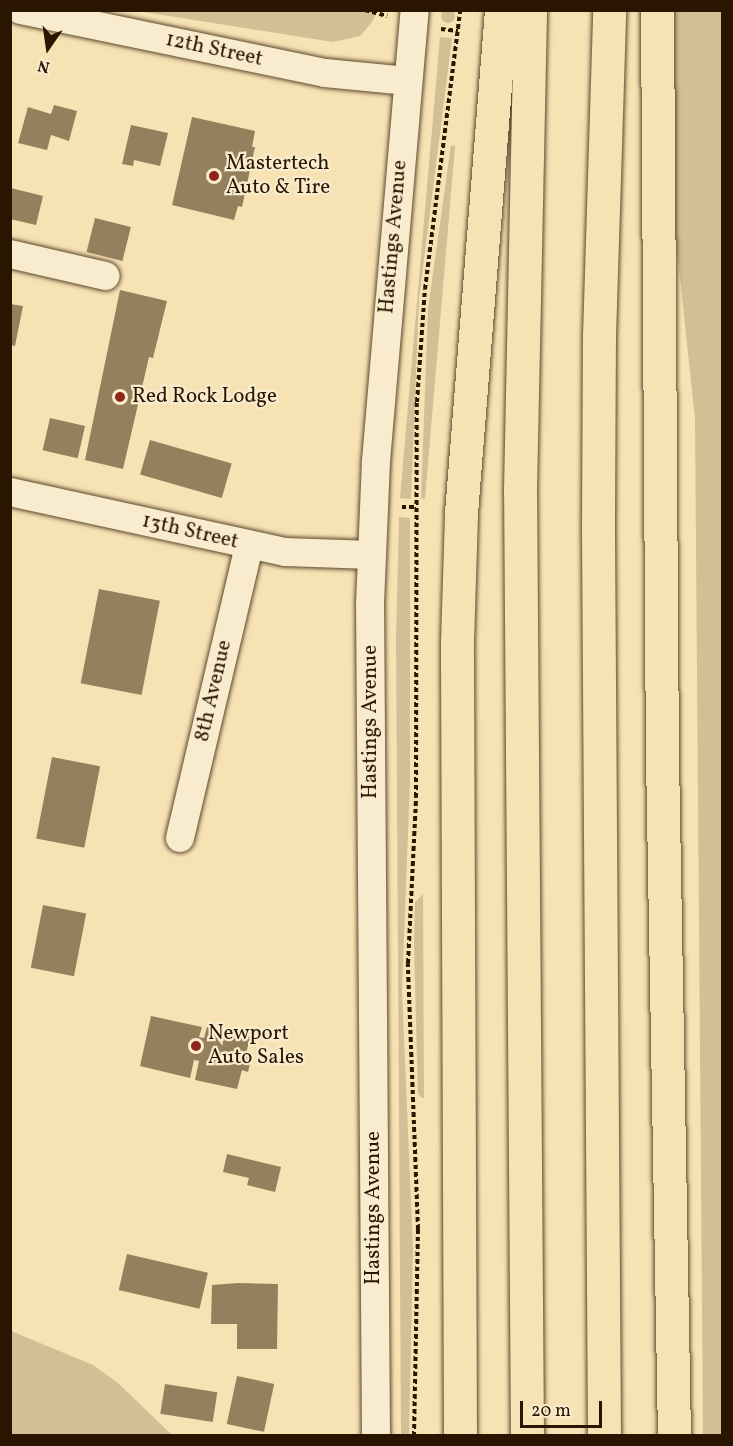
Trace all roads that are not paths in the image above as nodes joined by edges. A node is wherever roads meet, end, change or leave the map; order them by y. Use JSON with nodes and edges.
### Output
{"nodes":[{"id":1,"x":21,"y":10,"type":"edge"},
{"id":2,"x":415,"y":10,"type":"edge"},
{"id":3,"x":501,"y":10,"type":"edge"},
{"id":4,"x":530,"y":10,"type":"edge"},
{"id":5,"x":609,"y":10,"type":"edge"},
{"id":6,"x":657,"y":10,"type":"edge"},
{"id":7,"x":408,"y":81,"type":"junction"},
{"id":8,"x":10,"y":254,"type":"edge"},
{"id":9,"x":105,"y":276,"type":"dead end"},
{"id":10,"x":10,"y":492,"type":"edge"},
{"id":11,"x":249,"y":545,"type":"junction"},
{"id":12,"x":372,"y":555,"type":"junction"},
{"id":13,"x":180,"y":838,"type":"dead end"},
{"id":14,"x":376,"y":1436,"type":"edge"},
{"id":15,"x":460,"y":1436,"type":"edge"},
{"id":16,"x":527,"y":1436,"type":"edge"},
{"id":17,"x":604,"y":1436,"type":"edge"},
{"id":18,"x":674,"y":1436,"type":"edge"}],
"edges":[{"from":1,"to":7,"type":"street","name":"12th Street"},
{"from":2,"to":7,"type":"street","name":"Hastings Avenue"},
{"from":3,"to":15,"type":"highway"},
{"from":4,"to":16,"type":"highway"},
{"from":5,"to":17,"type":"highway"},
{"from":6,"to":18,"type":"highway"},
{"from":7,"to":12,"type":"street","name":"Hastings Avenue"},
{"from":8,"to":9,"type":"street"},
{"from":10,"to":11,"type":"street","name":"13th Street"},
{"from":11,"to":12,"type":"street","name":"13th Street"},
{"from":11,"to":13,"type":"street","name":"8th Avenue"},
{"from":12,"to":14,"type":"street","name":"Hastings Avenue"}]}
